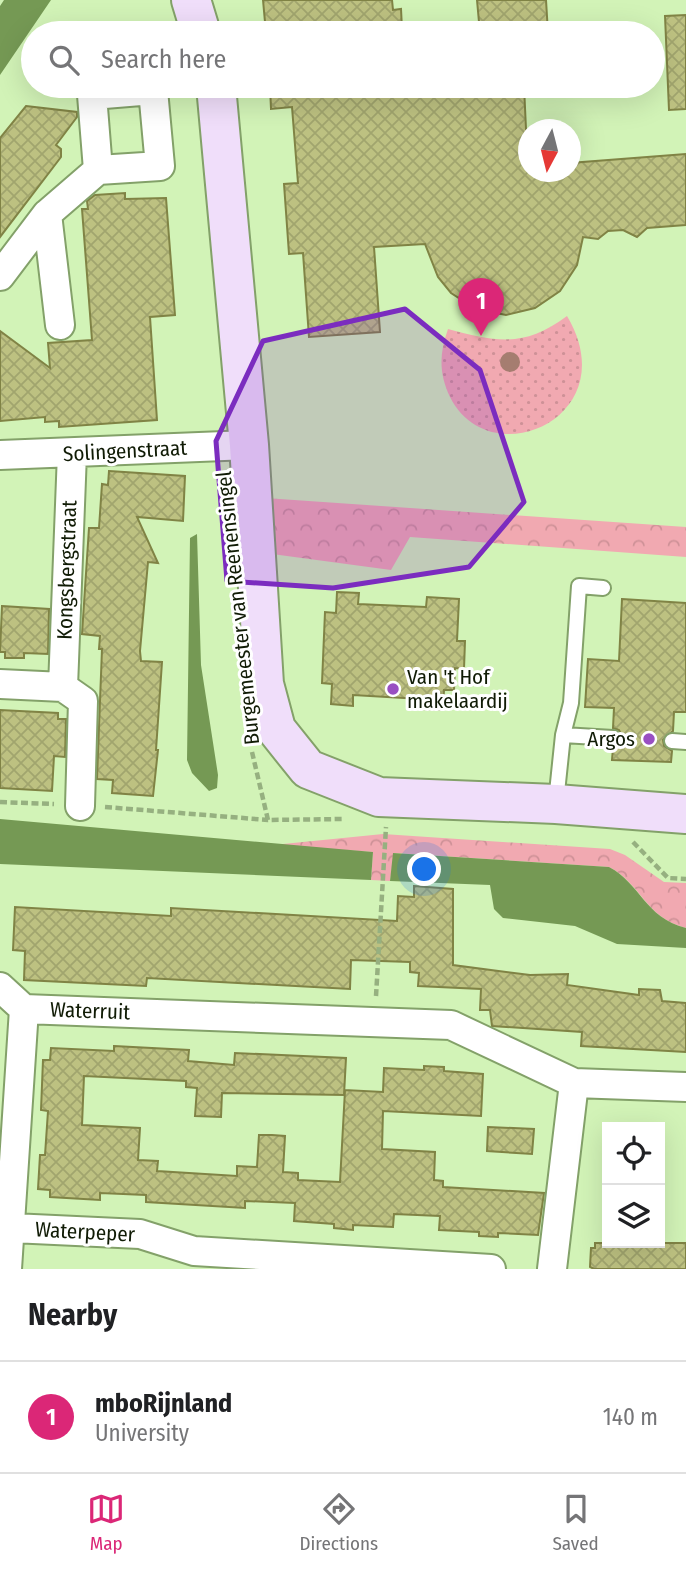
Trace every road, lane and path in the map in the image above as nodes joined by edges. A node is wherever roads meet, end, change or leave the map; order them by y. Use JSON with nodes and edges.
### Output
{"nodes":[{"id":1,"x":191,"y":0,"type":"edge"},
{"id":2,"x":213,"y":0,"type":"edge"},
{"id":3,"x":197,"y":21,"type":"edge"},
{"id":4,"x":214,"y":21,"type":"edge"},
{"id":5,"x":217,"y":98,"type":"edge"},
{"id":6,"x":98,"y":170,"type":"dead end"},
{"id":7,"x":47,"y":214,"type":"junction"},
{"id":8,"x":0,"y":276,"type":"edge"},
{"id":9,"x":60,"y":325,"type":"dead end"},
{"id":10,"x":249,"y":444,"type":"junction"},
{"id":11,"x":72,"y":453,"type":"junction"},
{"id":12,"x":0,"y":456,"type":"edge"},
{"id":13,"x":603,"y":588,"type":"dead end"},
{"id":14,"x":0,"y":684,"type":"edge"},
{"id":15,"x":63,"y":687,"type":"junction"},
{"id":16,"x":564,"y":735,"type":"junction"},
{"id":17,"x":613,"y":738,"type":"dead end"},
{"id":18,"x":250,"y":743,"type":"dead end"},
{"id":19,"x":686,"y":794,"type":"edge"},
{"id":20,"x":0,"y":802,"type":"edge"},
{"id":21,"x":556,"y":804,"type":"junction"},
{"id":22,"x":80,"y":806,"type":"junction"},
{"id":23,"x":605,"y":807,"type":"junction"},
{"id":24,"x":686,"y":814,"type":"edge"},
{"id":25,"x":347,"y":819,"type":"dead end"},
{"id":26,"x":268,"y":820,"type":"junction"},
{"id":27,"x":386,"y":831,"type":"dead end"},
{"id":28,"x":629,"y":838,"type":"dead end"},
{"id":29,"x":686,"y":879,"type":"edge"},
{"id":30,"x":0,"y":987,"type":"edge"},
{"id":31,"x":24,"y":1009,"type":"junction"},
{"id":32,"x":375,"y":1021,"type":"junction"},
{"id":33,"x":574,"y":1083,"type":"junction"},
{"id":34,"x":686,"y":1087,"type":"edge"},
{"id":35,"x":12,"y":1228,"type":"junction"},
{"id":36,"x":8,"y":1269,"type":"edge"},
{"id":37,"x":491,"y":1269,"type":"edge"},
{"id":38,"x":552,"y":1269,"type":"edge"}],
"edges":[{"from":1,"to":3,"type":"main road"},
{"from":2,"to":4,"type":"main road"},
{"from":5,"to":10,"type":"main road","name":"Burgemeester van Reenensingel"},
{"from":6,"to":7,"type":"street"},
{"from":7,"to":8,"type":"street"},
{"from":7,"to":9,"type":"street"},
{"from":10,"to":11,"type":"street","name":"Solingenstraat"},
{"from":10,"to":21,"type":"main road","name":"Burgemeester van Reenensingel"},
{"from":11,"to":12,"type":"street","name":"Solingenstraat"},
{"from":11,"to":15,"type":"street","name":"Kongsbergstraat"},
{"from":13,"to":16,"type":"lane"},
{"from":14,"to":15,"type":"street"},
{"from":15,"to":22,"type":"street"},
{"from":16,"to":17,"type":"lane"},
{"from":16,"to":21,"type":"lane"},
{"from":18,"to":26,"type":"path","name":"Burgemeester van Reenensingel"},
{"from":19,"to":23,"type":"main road","name":"Burgemeester van Reenensingel"},
{"from":20,"to":22,"type":"path"},
{"from":21,"to":23,"type":"main road","name":"Burgemeester van Reenensingel"},
{"from":22,"to":26,"type":"path"},
{"from":23,"to":24,"type":"main road","name":"Burgemeester van Reenensingel"},
{"from":25,"to":26,"type":"path"},
{"from":27,"to":32,"type":"path"},
{"from":28,"to":29,"type":"path"},
{"from":30,"to":31,"type":"street"},
{"from":31,"to":32,"type":"street","name":"Waterruit"},
{"from":31,"to":35,"type":"street","name":"Waterruit"},
{"from":32,"to":33,"type":"street","name":"Waterruit"},
{"from":33,"to":34,"type":"street"},
{"from":33,"to":38,"type":"street"},
{"from":35,"to":36,"type":"street","name":"Waterruit"},
{"from":35,"to":37,"type":"street","name":"Waterpeper"}]}
